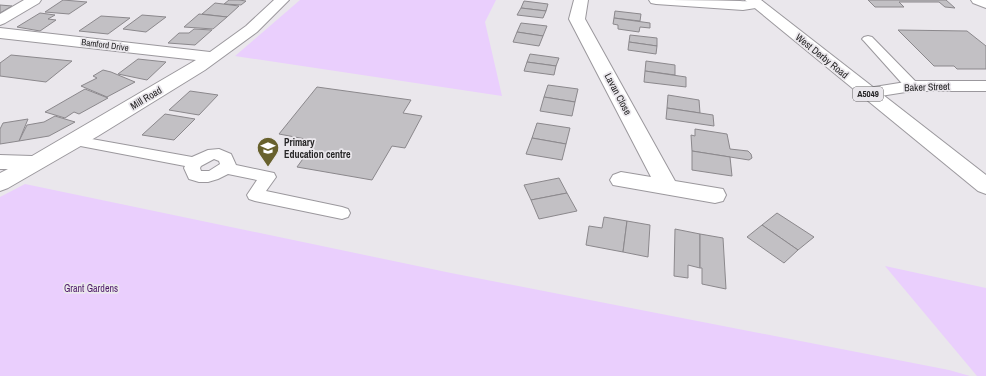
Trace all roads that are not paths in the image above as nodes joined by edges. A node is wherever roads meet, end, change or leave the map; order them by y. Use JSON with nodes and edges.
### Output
{"nodes":[{"id":1,"x":34,"y":0,"type":"edge"},
{"id":2,"x":282,"y":0,"type":"edge"},
{"id":3,"x":581,"y":0,"type":"edge"},
{"id":4,"x":656,"y":0,"type":"edge"},
{"id":5,"x":978,"y":0,"type":"edge"},
{"id":6,"x":755,"y":2,"type":"edge"},
{"id":7,"x":986,"y":4,"type":"edge"},
{"id":8,"x":0,"y":20,"type":"edge"},
{"id":9,"x":0,"y":33,"type":"edge"},
{"id":10,"x":868,"y":39,"type":"dead end"},
{"id":11,"x":211,"y":57,"type":"junction"},
{"id":12,"x":912,"y":86,"type":"junction"},
{"id":13,"x":986,"y":86,"type":"edge"},
{"id":14,"x":868,"y":93,"type":"junction"},
{"id":15,"x":75,"y":141,"type":"junction"},
{"id":16,"x":0,"y":162,"type":"edge"},
{"id":17,"x":37,"y":163,"type":"junction"},
{"id":18,"x":622,"y":180,"type":"dead end"},
{"id":19,"x":0,"y":183,"type":"edge"},
{"id":20,"x":986,"y":186,"type":"edge"},
{"id":21,"x":667,"y":187,"type":"junction"},
{"id":22,"x":716,"y":195,"type":"dead end"},
{"id":23,"x":342,"y":212,"type":"dead end"}],
"edges":[{"from":1,"to":8,"type":"main road"},
{"from":2,"to":11,"type":"main road","name":"Mill Road"},
{"from":3,"to":21,"type":"main road","name":"Lavan Close"},
{"from":4,"to":6,"type":"main road"},
{"from":5,"to":7,"type":"main road"},
{"from":6,"to":14,"type":"main road","name":"West Derby Road","number":"A5049"},
{"from":9,"to":11,"type":"main road","name":"Bamford Drive"},
{"from":10,"to":12,"type":"lane"},
{"from":11,"to":15,"type":"main road","name":"Mill Road"},
{"from":12,"to":13,"type":"main road","name":"Baker Street"},
{"from":12,"to":14,"type":"main road","name":"Baker Street"},
{"from":14,"to":20,"type":"main road","name":"West Derby Road","number":"A5049"},
{"from":15,"to":17,"type":"main road","name":"Mill Road"},
{"from":15,"to":23,"type":"lane"},
{"from":16,"to":17,"type":"main road"},
{"from":17,"to":19,"type":"main road","name":"Mill Road"},
{"from":18,"to":21,"type":"main road"},
{"from":21,"to":22,"type":"main road"}]}
